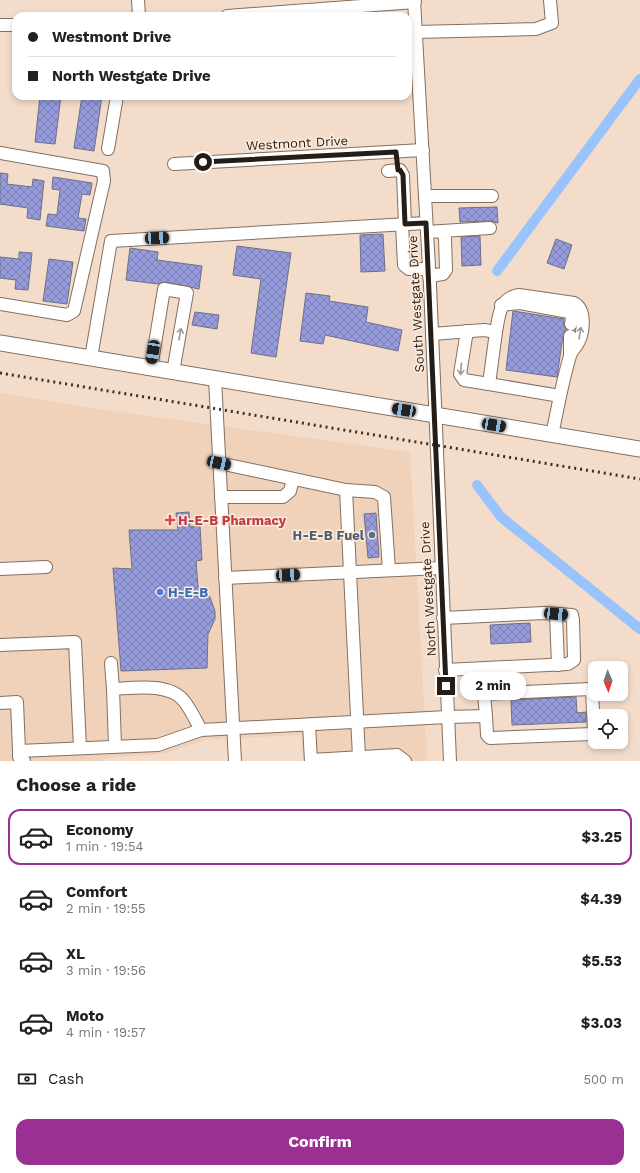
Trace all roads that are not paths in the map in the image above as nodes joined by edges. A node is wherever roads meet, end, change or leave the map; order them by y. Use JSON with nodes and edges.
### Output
{"nodes":[{"id":1,"x":138,"y":0,"type":"edge"},
{"id":2,"x":550,"y":0,"type":"edge"},
{"id":3,"x":415,"y":1,"type":"edge"},
{"id":4,"x":139,"y":12,"type":"edge"},
{"id":5,"x":277,"y":12,"type":"edge"},
{"id":6,"x":0,"y":25,"type":"edge"},
{"id":7,"x":12,"y":25,"type":"edge"},
{"id":8,"x":416,"y":32,"type":"junction"},
{"id":9,"x":414,"y":82,"type":"edge"},
{"id":10,"x":116,"y":100,"type":"edge"},
{"id":11,"x":108,"y":149,"type":"dead end"},
{"id":12,"x":423,"y":150,"type":"junction"},
{"id":13,"x":396,"y":152,"type":"junction"},
{"id":14,"x":0,"y":153,"type":"edge"},
{"id":15,"x":174,"y":164,"type":"dead end"},
{"id":16,"x":425,"y":196,"type":"junction"},
{"id":17,"x":492,"y":196,"type":"dead end"},
{"id":18,"x":404,"y":224,"type":"junction"},
{"id":19,"x":427,"y":228,"type":"junction"},
{"id":20,"x":490,"y":228,"type":"dead end"},
{"id":21,"x":442,"y":231,"type":"junction"},
{"id":22,"x":429,"y":272,"type":"junction"},
{"id":23,"x":0,"y":304,"type":"edge"},
{"id":24,"x":502,"y":305,"type":"junction"},
{"id":25,"x":466,"y":331,"type":"junction"},
{"id":26,"x":496,"y":332,"type":"junction"},
{"id":27,"x":432,"y":334,"type":"junction"},
{"id":28,"x":0,"y":343,"type":"edge"},
{"id":29,"x":570,"y":354,"type":"junction"},
{"id":30,"x":90,"y":358,"type":"junction"},
{"id":31,"x":151,"y":368,"type":"junction"},
{"id":32,"x":173,"y":372,"type":"junction"},
{"id":33,"x":215,"y":379,"type":"junction"},
{"id":34,"x":489,"y":384,"type":"junction"},
{"id":35,"x":560,"y":396,"type":"junction"},
{"id":36,"x":435,"y":416,"type":"junction"},
{"id":37,"x":552,"y":435,"type":"junction"},
{"id":38,"x":640,"y":449,"type":"edge"},
{"id":39,"x":219,"y":463,"type":"junction"},
{"id":40,"x":293,"y":478,"type":"junction"},
{"id":41,"x":346,"y":490,"type":"junction"},
{"id":42,"x":221,"y":497,"type":"junction"},
{"id":43,"x":46,"y":567,"type":"dead end"},
{"id":44,"x":440,"y":568,"type":"junction"},
{"id":45,"x":0,"y":569,"type":"edge"},
{"id":46,"x":389,"y":570,"type":"junction"},
{"id":47,"x":350,"y":572,"type":"junction"},
{"id":48,"x":225,"y":578,"type":"junction"},
{"id":49,"x":556,"y":614,"type":"junction"},
{"id":50,"x":443,"y":618,"type":"junction"},
{"id":51,"x":0,"y":645,"type":"edge"},
{"id":52,"x":112,"y":663,"type":"dead end"},
{"id":53,"x":558,"y":665,"type":"junction"},
{"id":54,"x":482,"y":669,"type":"junction"},
{"id":55,"x":445,"y":670,"type":"junction"},
{"id":56,"x":113,"y":689,"type":"junction"},
{"id":57,"x":484,"y":694,"type":"junction"},
{"id":58,"x":0,"y":703,"type":"edge"},
{"id":59,"x":486,"y":716,"type":"junction"},
{"id":60,"x":447,"y":717,"type":"junction"},
{"id":61,"x":357,"y":722,"type":"junction"},
{"id":62,"x":309,"y":725,"type":"junction"},
{"id":63,"x":201,"y":730,"type":"junction"},
{"id":64,"x":233,"y":730,"type":"junction"},
{"id":65,"x":115,"y":746,"type":"junction"},
{"id":66,"x":80,"y":748,"type":"junction"},
{"id":67,"x":359,"y":757,"type":"junction"},
{"id":68,"x":19,"y":758,"type":"edge"},
{"id":69,"x":311,"y":760,"type":"edge"},
{"id":70,"x":235,"y":761,"type":"edge"},
{"id":71,"x":405,"y":761,"type":"edge"},
{"id":72,"x":450,"y":761,"type":"edge"}],
"edges":[{"from":1,"to":4,"type":"street"},
{"from":2,"to":8,"type":"street"},
{"from":3,"to":5,"type":"street"},
{"from":3,"to":8,"type":"street","name":"South Westgate Drive"},
{"from":6,"to":7,"type":"street"},
{"from":8,"to":9,"type":"street","name":"South Westgate Drive"},
{"from":9,"to":12,"type":"street","name":"South Westgate Drive"},
{"from":10,"to":11,"type":"street"},
{"from":12,"to":13,"type":"street","name":"Westmont Drive"},
{"from":12,"to":16,"type":"street","name":"South Westgate Drive"},
{"from":13,"to":15,"type":"street","name":"Westmont Drive"},
{"from":13,"to":18,"type":"street"},
{"from":14,"to":23,"type":"street"},
{"from":16,"to":17,"type":"street"},
{"from":16,"to":19,"type":"street","name":"South Westgate Drive"},
{"from":18,"to":19,"type":"street"},
{"from":18,"to":22,"type":"street"},
{"from":18,"to":30,"type":"street"},
{"from":19,"to":21,"type":"street"},
{"from":19,"to":22,"type":"street","name":"South Westgate Drive"},
{"from":20,"to":21,"type":"street"},
{"from":21,"to":22,"type":"street"},
{"from":22,"to":27,"type":"street","name":"South Westgate Drive"},
{"from":24,"to":26,"type":"street"},
{"from":24,"to":29,"type":"street"},
{"from":29,"to":24,"type":"street","one_way":true},
{"from":25,"to":26,"type":"street"},
{"from":25,"to":27,"type":"street"},
{"from":25,"to":34,"type":"street","one_way":true},
{"from":26,"to":34,"type":"street"},
{"from":27,"to":36,"type":"street","name":"South Westgate Drive"},
{"from":28,"to":30,"type":"main road"},
{"from":29,"to":35,"type":"street"},
{"from":30,"to":31,"type":"main road"},
{"from":31,"to":32,"type":"main road"},
{"from":32,"to":31,"type":"street","one_way":true},
{"from":32,"to":33,"type":"main road"},
{"from":33,"to":36,"type":"main road"},
{"from":33,"to":39,"type":"street"},
{"from":34,"to":35,"type":"street"},
{"from":35,"to":37,"type":"street"},
{"from":36,"to":37,"type":"main road"},
{"from":36,"to":44,"type":"street","name":"North Westgate Drive"},
{"from":37,"to":38,"type":"main road"},
{"from":39,"to":40,"type":"street"},
{"from":39,"to":42,"type":"street"},
{"from":40,"to":41,"type":"street"},
{"from":40,"to":42,"type":"street"},
{"from":41,"to":46,"type":"street"},
{"from":41,"to":47,"type":"street"},
{"from":42,"to":48,"type":"street"},
{"from":43,"to":45,"type":"street"},
{"from":44,"to":46,"type":"street"},
{"from":44,"to":50,"type":"street","name":"North Westgate Drive"},
{"from":46,"to":47,"type":"street"},
{"from":47,"to":48,"type":"street"},
{"from":47,"to":61,"type":"street"},
{"from":48,"to":64,"type":"street"},
{"from":49,"to":50,"type":"street"},
{"from":49,"to":53,"type":"street"},
{"from":49,"to":53,"type":"street"},
{"from":50,"to":55,"type":"street","name":"North Westgate Drive"},
{"from":51,"to":66,"type":"street"},
{"from":52,"to":56,"type":"street"},
{"from":53,"to":54,"type":"street"},
{"from":54,"to":55,"type":"street"},
{"from":54,"to":57,"type":"street"},
{"from":55,"to":60,"type":"street","name":"North Westgate Drive"},
{"from":56,"to":63,"type":"street"},
{"from":56,"to":65,"type":"street"},
{"from":57,"to":59,"type":"street"},
{"from":57,"to":59,"type":"street"},
{"from":58,"to":68,"type":"street"},
{"from":59,"to":60,"type":"street"},
{"from":60,"to":61,"type":"street"},
{"from":60,"to":72,"type":"street","name":"North Westgate Drive"},
{"from":61,"to":62,"type":"street"},
{"from":61,"to":67,"type":"street"},
{"from":62,"to":64,"type":"street"},
{"from":62,"to":69,"type":"street"},
{"from":63,"to":64,"type":"street"},
{"from":63,"to":65,"type":"street"},
{"from":64,"to":70,"type":"street"},
{"from":65,"to":66,"type":"street"},
{"from":66,"to":68,"type":"street"},
{"from":67,"to":69,"type":"street"},
{"from":67,"to":71,"type":"street"}]}
